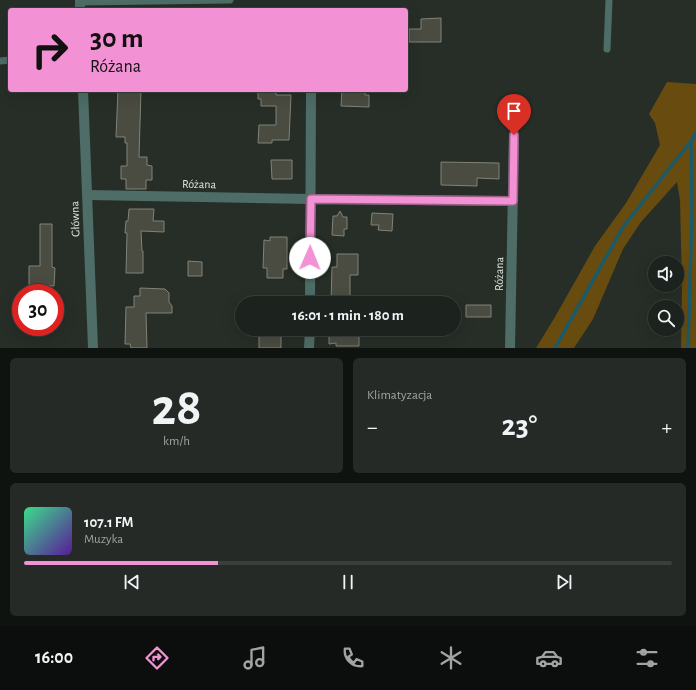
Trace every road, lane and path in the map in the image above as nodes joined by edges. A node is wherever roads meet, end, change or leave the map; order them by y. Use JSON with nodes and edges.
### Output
{"nodes":[{"id":1,"x":230,"y":0,"type":"edge"},
{"id":2,"x":609,"y":0,"type":"edge"},
{"id":3,"x":80,"y":4,"type":"edge"},
{"id":4,"x":607,"y":49,"type":"dead end"},
{"id":5,"x":83,"y":92,"type":"edge"},
{"id":6,"x":312,"y":92,"type":"edge"},
{"id":7,"x":514,"y":135,"type":"dead end"},
{"id":8,"x":88,"y":195,"type":"junction"},
{"id":9,"x":311,"y":199,"type":"junction"},
{"id":10,"x":513,"y":201,"type":"junction"},
{"id":11,"x":310,"y":296,"type":"edge"},
{"id":12,"x":310,"y":336,"type":"edge"},
{"id":13,"x":93,"y":348,"type":"edge"},
{"id":14,"x":309,"y":348,"type":"edge"},
{"id":15,"x":510,"y":348,"type":"edge"}],
"edges":[{"from":1,"to":3,"type":"lane"},
{"from":2,"to":4,"type":"lane"},
{"from":5,"to":8,"type":"street","name":"Główna"},
{"from":6,"to":9,"type":"street"},
{"from":7,"to":10,"type":"street","name":"Różana"},
{"from":8,"to":9,"type":"street","name":"Różana"},
{"from":8,"to":13,"type":"street","name":"Główna"},
{"from":9,"to":10,"type":"street","name":"Różana"},
{"from":9,"to":11,"type":"street"},
{"from":10,"to":15,"type":"street","name":"Różana"},
{"from":12,"to":14,"type":"street"}]}
